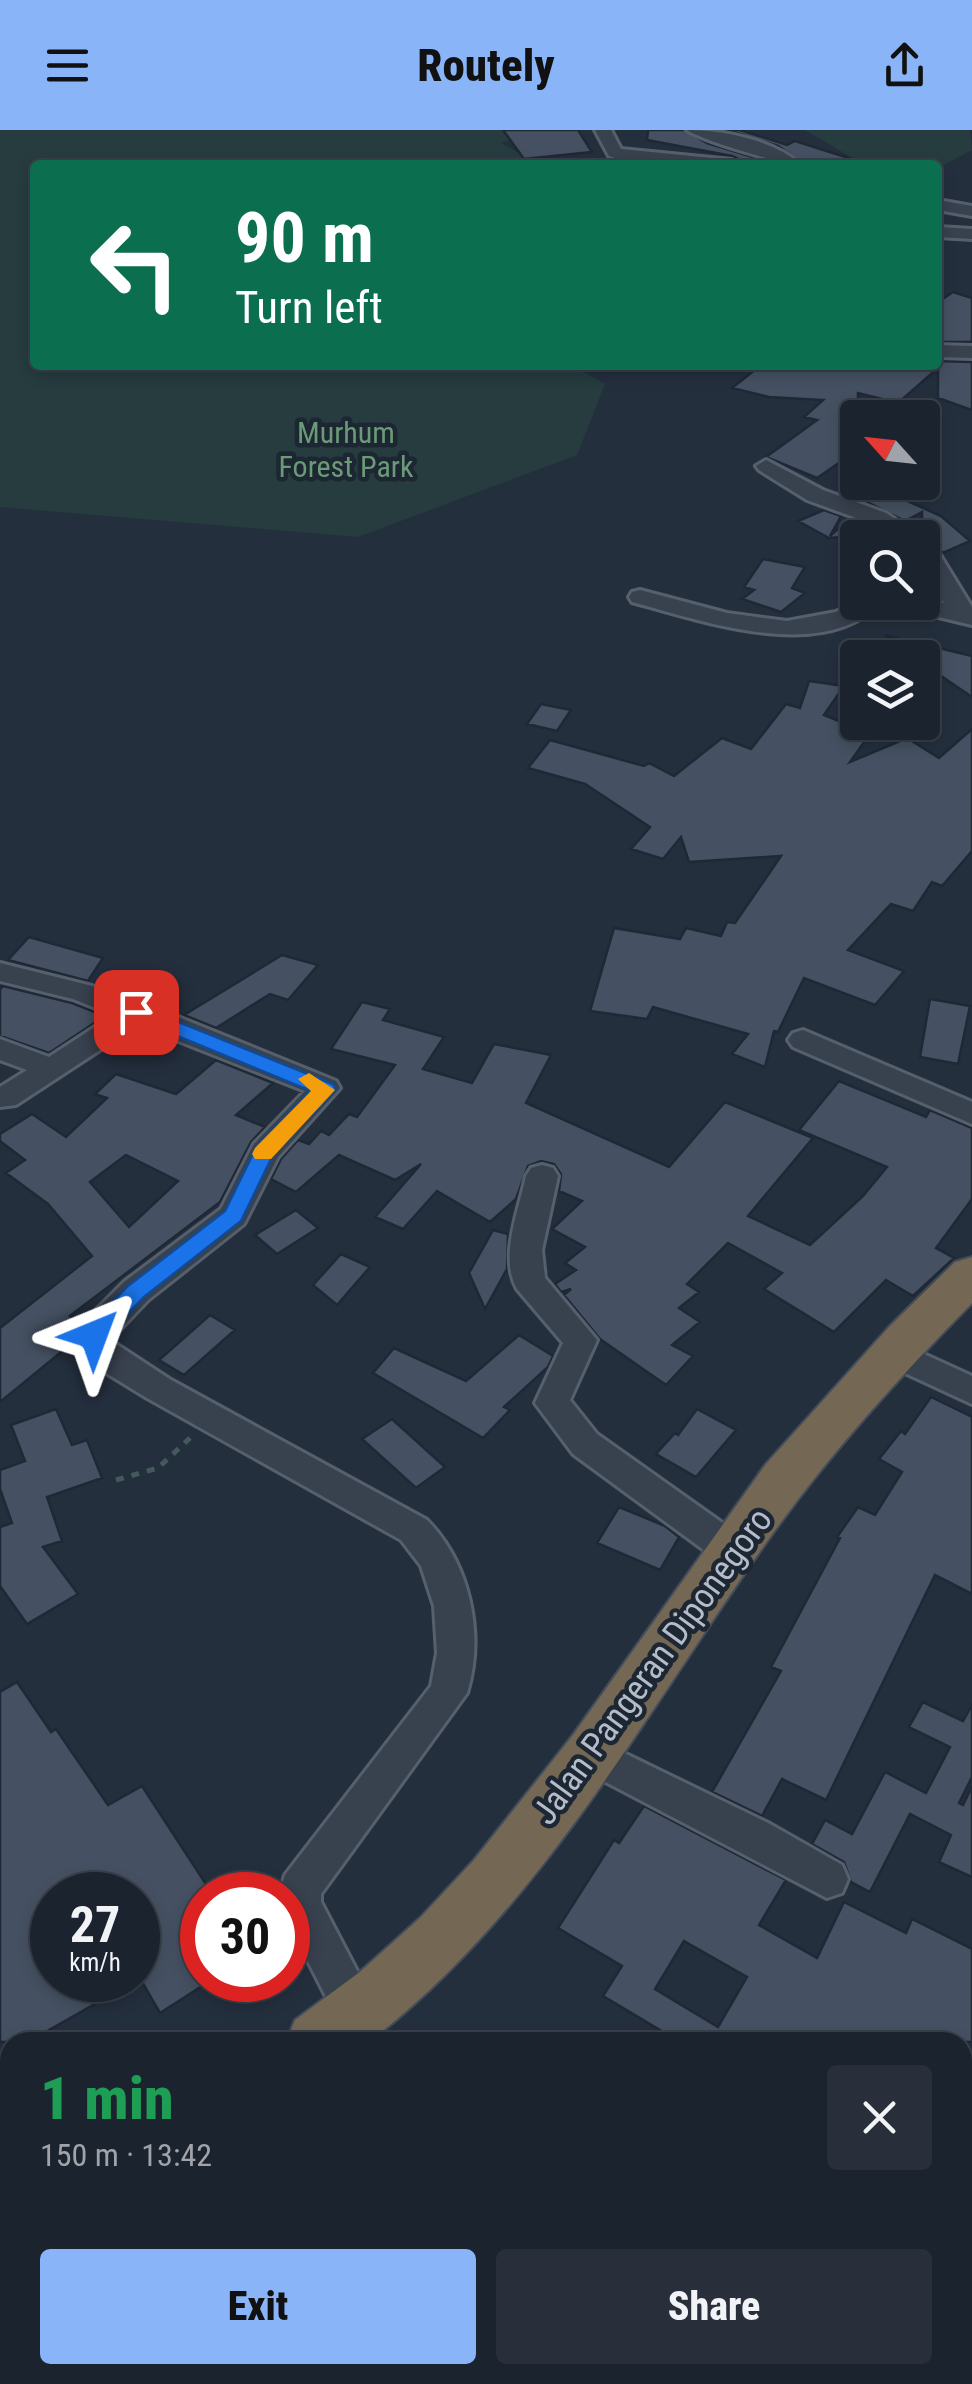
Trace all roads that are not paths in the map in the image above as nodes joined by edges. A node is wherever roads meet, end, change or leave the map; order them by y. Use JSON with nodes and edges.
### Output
{"nodes":[{"id":1,"x":603,"y":130,"type":"edge"},
{"id":2,"x":695,"y":130,"type":"edge"},
{"id":3,"x":683,"y":160,"type":"edge"},
{"id":4,"x":783,"y":160,"type":"edge"},
{"id":5,"x":942,"y":206,"type":"edge"},
{"id":6,"x":972,"y":212,"type":"edge"},
{"id":7,"x":942,"y":232,"type":"edge"},
{"id":8,"x":972,"y":234,"type":"edge"},
{"id":9,"x":942,"y":351,"type":"edge"},
{"id":10,"x":972,"y":352,"type":"edge"},
{"id":11,"x":766,"y":466,"type":"dead end"},
{"id":12,"x":881,"y":520,"type":"edge"},
{"id":13,"x":940,"y":567,"type":"edge"},
{"id":14,"x":640,"y":597,"type":"dead end"},
{"id":15,"x":940,"y":610,"type":"edge"},
{"id":16,"x":968,"y":616,"type":"edge"},
{"id":17,"x":841,"y":620,"type":"edge"},
{"id":18,"x":0,"y":972,"type":"edge"},
{"id":19,"x":136,"y":1012,"type":"junction"},
{"id":20,"x":802,"y":1040,"type":"dead end"},
{"id":21,"x":0,"y":1049,"type":"edge"},
{"id":22,"x":48,"y":1067,"type":"junction"},
{"id":23,"x":5,"y":1098,"type":"dead end"},
{"id":24,"x":972,"y":1114,"type":"edge"},
{"id":25,"x":542,"y":1176,"type":"dead end"},
{"id":26,"x":972,"y":1274,"type":"edge"},
{"id":27,"x":891,"y":1352,"type":"junction"},
{"id":28,"x":972,"y":1391,"type":"edge"},
{"id":29,"x":732,"y":1550,"type":"junction"},
{"id":30,"x":593,"y":1756,"type":"junction"},
{"id":31,"x":827,"y":1879,"type":"dead end"},
{"id":32,"x":338,"y":2029,"type":"edge"}],
"edges":[{"from":1,"to":3,"type":"street"},
{"from":2,"to":4,"type":"street"},
{"from":5,"to":6,"type":"street"},
{"from":7,"to":8,"type":"street"},
{"from":9,"to":10,"type":"street"},
{"from":11,"to":12,"type":"street"},
{"from":13,"to":16,"type":"street"},
{"from":14,"to":17,"type":"street"},
{"from":15,"to":16,"type":"street"},
{"from":18,"to":19,"type":"street"},
{"from":19,"to":22,"type":"street"},
{"from":19,"to":32,"type":"street"},
{"from":20,"to":24,"type":"street"},
{"from":21,"to":22,"type":"street"},
{"from":22,"to":23,"type":"street"},
{"from":25,"to":29,"type":"street"},
{"from":26,"to":27,"type":"highway","name":"Jalan Pangeran Diponegoro"},
{"from":27,"to":28,"type":"street"},
{"from":27,"to":29,"type":"highway","name":"Jalan Pangeran Diponegoro"},
{"from":29,"to":30,"type":"highway","name":"Jalan Pangeran Diponegoro"},
{"from":30,"to":31,"type":"street"},
{"from":30,"to":32,"type":"highway","name":"Jalan Pangeran Diponegoro"}]}
